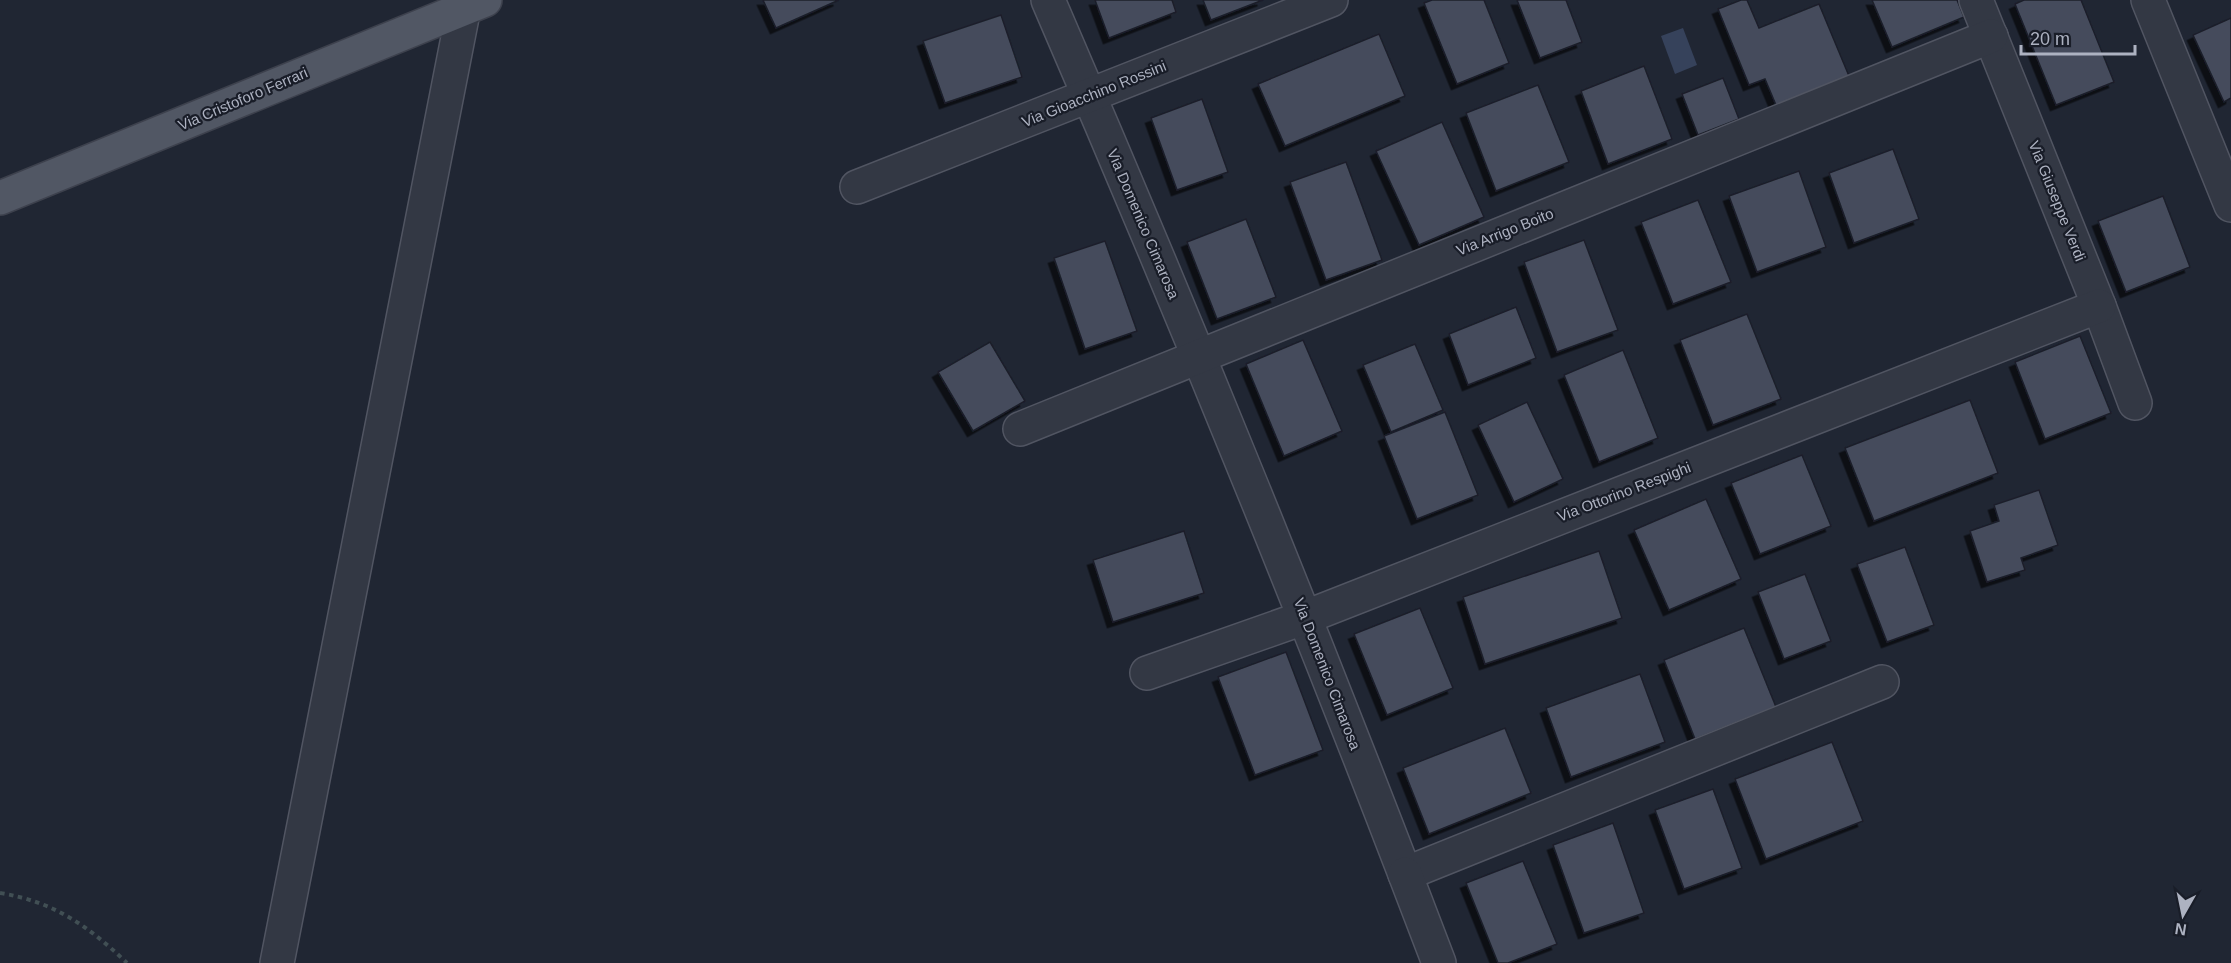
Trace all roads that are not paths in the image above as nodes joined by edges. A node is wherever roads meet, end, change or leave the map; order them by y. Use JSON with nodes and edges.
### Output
{"nodes":[{"id":1,"x":1048,"y":0,"type":"edge"},
{"id":2,"x":1331,"y":0,"type":"edge"},
{"id":3,"x":1976,"y":0,"type":"edge"},
{"id":4,"x":2148,"y":0,"type":"edge"},
{"id":5,"x":474,"y":4,"type":"edge"},
{"id":6,"x":1991,"y":36,"type":"junction"},
{"id":7,"x":1090,"y":96,"type":"junction"},
{"id":8,"x":857,"y":187,"type":"dead end"},
{"id":9,"x":0,"y":198,"type":"edge"},
{"id":10,"x":2231,"y":206,"type":"edge"},
{"id":11,"x":2099,"y":306,"type":"junction"},
{"id":12,"x":1198,"y":355,"type":"junction"},
{"id":13,"x":2135,"y":403,"type":"dead end"},
{"id":14,"x":1020,"y":429,"type":"dead end"},
{"id":15,"x":1305,"y":617,"type":"junction"},
{"id":16,"x":1148,"y":673,"type":"dead end"},
{"id":17,"x":1882,"y":682,"type":"dead end"},
{"id":18,"x":1405,"y":874,"type":"junction"},
{"id":19,"x":277,"y":963,"type":"edge"},
{"id":20,"x":1439,"y":963,"type":"edge"}],
"edges":[{"from":1,"to":7,"type":"street","name":"Via Domenico Cimarosa"},
{"from":2,"to":7,"type":"street","name":"Via Gioacchino Rossini"},
{"from":3,"to":6,"type":"street","name":"Via Giuseppe Verdi"},
{"from":4,"to":10,"type":"street"},
{"from":5,"to":9,"type":"main road","name":"Via Cristoforo Ferrari"},
{"from":5,"to":19,"type":"street"},
{"from":6,"to":11,"type":"street","name":"Via Giuseppe Verdi"},
{"from":6,"to":12,"type":"street","name":"Via Arrigo Boito"},
{"from":7,"to":8,"type":"street","name":"Via Gioacchino Rossini"},
{"from":7,"to":12,"type":"street","name":"Via Domenico Cimarosa"},
{"from":11,"to":13,"type":"street","name":"Via Giuseppe Verdi"},
{"from":11,"to":15,"type":"street","name":"Via Ottorino Respighi"},
{"from":12,"to":14,"type":"street","name":"Via Arrigo Boito"},
{"from":12,"to":15,"type":"street","name":"Via Domenico Cimarosa"},
{"from":15,"to":16,"type":"street","name":"Via Ottorino Respighi"},
{"from":15,"to":18,"type":"street","name":"Via Domenico Cimarosa"},
{"from":17,"to":18,"type":"street"},
{"from":18,"to":20,"type":"street","name":"Via Domenico Cimarosa"}]}
